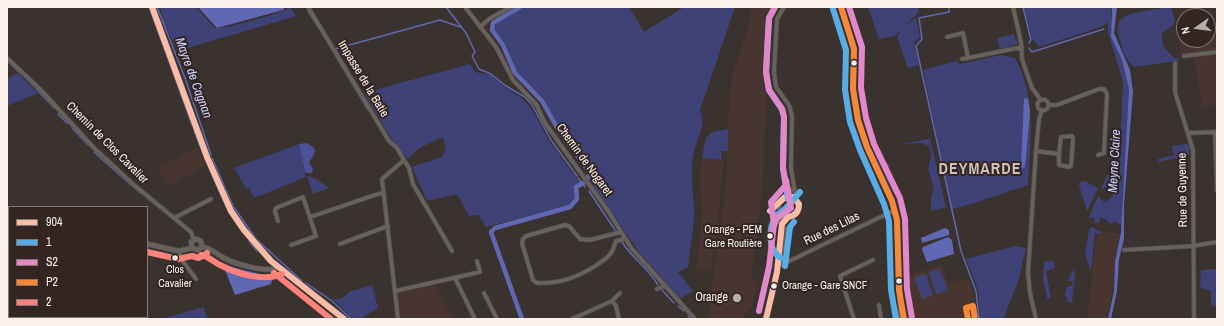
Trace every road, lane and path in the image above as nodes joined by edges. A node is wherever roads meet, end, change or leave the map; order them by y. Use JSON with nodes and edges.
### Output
{"nodes":[{"id":1,"x":152,"y":7,"type":"edge"},
{"id":2,"x":308,"y":7,"type":"edge"},
{"id":3,"x":465,"y":7,"type":"edge"},
{"id":4,"x":511,"y":7,"type":"edge"},
{"id":5,"x":784,"y":7,"type":"edge"},
{"id":6,"x":841,"y":7,"type":"edge"},
{"id":7,"x":1013,"y":7,"type":"edge"},
{"id":8,"x":480,"y":27,"type":"junction"},
{"id":9,"x":947,"y":37,"type":"dead end"},
{"id":10,"x":1022,"y":47,"type":"junction"},
{"id":11,"x":1217,"y":52,"type":"edge"},
{"id":12,"x":1184,"y":56,"type":"dead end"},
{"id":13,"x":7,"y":58,"type":"edge"},
{"id":14,"x":968,"y":58,"type":"junction"},
{"id":15,"x":962,"y":59,"type":"dead end"},
{"id":16,"x":1175,"y":63,"type":"dead end"},
{"id":17,"x":1041,"y":100,"type":"junction"},
{"id":18,"x":1049,"y":106,"type":"junction"},
{"id":19,"x":1042,"y":110,"type":"junction"},
{"id":20,"x":1216,"y":132,"type":"edge"},
{"id":21,"x":1188,"y":133,"type":"junction"},
{"id":22,"x":1036,"y":151,"type":"junction"},
{"id":23,"x":1059,"y":154,"type":"junction"},
{"id":24,"x":1098,"y":155,"type":"dead end"},
{"id":25,"x":404,"y":160,"type":"junction"},
{"id":26,"x":794,"y":187,"type":"junction"},
{"id":27,"x":1217,"y":190,"type":"edge"},
{"id":28,"x":384,"y":193,"type":"junction"},
{"id":29,"x":787,"y":197,"type":"junction"},
{"id":30,"x":211,"y":198,"type":"dead end"},
{"id":31,"x":796,"y":198,"type":"junction"},
{"id":32,"x":895,"y":210,"type":"junction"},
{"id":33,"x":782,"y":213,"type":"junction"},
{"id":34,"x":310,"y":217,"type":"junction"},
{"id":35,"x":788,"y":217,"type":"junction"},
{"id":36,"x":174,"y":218,"type":"junction"},
{"id":37,"x":278,"y":221,"type":"dead end"},
{"id":38,"x":782,"y":224,"type":"junction"},
{"id":39,"x":388,"y":226,"type":"junction"},
{"id":40,"x":787,"y":228,"type":"dead end"},
{"id":41,"x":621,"y":232,"type":"junction"},
{"id":42,"x":624,"y":239,"type":"junction"},
{"id":43,"x":194,"y":240,"type":"junction"},
{"id":44,"x":1217,"y":242,"type":"edge"},
{"id":45,"x":148,"y":244,"type":"edge"},
{"id":46,"x":340,"y":244,"type":"dead end"},
{"id":47,"x":291,"y":245,"type":"dead end"},
{"id":48,"x":1193,"y":246,"type":"junction"},
{"id":49,"x":202,"y":247,"type":"junction"},
{"id":50,"x":192,"y":248,"type":"junction"},
{"id":51,"x":179,"y":250,"type":"junction"},
{"id":52,"x":1124,"y":250,"type":"dead end"},
{"id":53,"x":452,"y":251,"type":"dead end"},
{"id":54,"x":873,"y":260,"type":"dead end"},
{"id":55,"x":477,"y":261,"type":"dead end"},
{"id":56,"x":783,"y":264,"type":"junction"},
{"id":57,"x":777,"y":265,"type":"junction"},
{"id":58,"x":279,"y":267,"type":"junction"},
{"id":59,"x":455,"y":278,"type":"junction"},
{"id":60,"x":196,"y":279,"type":"dead end"},
{"id":61,"x":664,"y":286,"type":"junction"},
{"id":62,"x":657,"y":289,"type":"dead end"},
{"id":63,"x":395,"y":291,"type":"junction"},
{"id":64,"x":484,"y":293,"type":"dead end"},
{"id":65,"x":620,"y":293,"type":"dead end"},
{"id":66,"x":612,"y":301,"type":"junction"},
{"id":67,"x":879,"y":305,"type":"dead end"},
{"id":68,"x":344,"y":319,"type":"edge"},
{"id":69,"x":398,"y":319,"type":"edge"},
{"id":70,"x":475,"y":319,"type":"edge"},
{"id":71,"x":497,"y":319,"type":"edge"},
{"id":72,"x":572,"y":319,"type":"edge"},
{"id":73,"x":619,"y":319,"type":"edge"},
{"id":74,"x":695,"y":319,"type":"edge"},
{"id":75,"x":766,"y":319,"type":"edge"},
{"id":76,"x":854,"y":319,"type":"edge"},
{"id":77,"x":881,"y":319,"type":"edge"},
{"id":78,"x":901,"y":319,"type":"edge"},
{"id":79,"x":1036,"y":319,"type":"edge"},
{"id":80,"x":1194,"y":319,"type":"edge"}],
"edges":[{"from":1,"to":58,"type":"main road"},
{"from":2,"to":25,"type":"street","name":"Impasse de la Batie"},
{"from":3,"to":8,"type":"street","name":"Chemin de Nogaret"},
{"from":4,"to":8,"type":"street"},
{"from":5,"to":26,"type":"street"},
{"from":6,"to":32,"type":"street"},
{"from":7,"to":10,"type":"street"},
{"from":8,"to":41,"type":"street","name":"Chemin de Nogaret"},
{"from":9,"to":14,"type":"street"},
{"from":10,"to":14,"type":"street"},
{"from":10,"to":17,"type":"street"},
{"from":11,"to":12,"type":"street"},
{"from":13,"to":36,"type":"street","name":"Chemin de Clos Cavalier"},
{"from":14,"to":15,"type":"street"},
{"from":16,"to":21,"type":"street","name":"Rue de Guyenne"},
{"from":17,"to":18,"type":"street"},
{"from":17,"to":19,"type":"street"},
{"from":18,"to":19,"type":"street"},
{"from":18,"to":24,"type":"street"},
{"from":19,"to":22,"type":"street"},
{"from":20,"to":21,"type":"street"},
{"from":20,"to":27,"type":"street"},
{"from":21,"to":48,"type":"street","name":"Rue de Guyenne"},
{"from":22,"to":23,"type":"street"},
{"from":22,"to":79,"type":"street"},
{"from":23,"to":23,"type":"street"},
{"from":25,"to":28,"type":"street"},
{"from":25,"to":53,"type":"street","name":"Impasse de la Batie"},
{"from":26,"to":29,"type":"street"},
{"from":26,"to":31,"type":"street"},
{"from":28,"to":34,"type":"street"},
{"from":28,"to":39,"type":"street"},
{"from":29,"to":31,"type":"street"},
{"from":29,"to":33,"type":"street"},
{"from":30,"to":36,"type":"street"},
{"from":31,"to":35,"type":"street"},
{"from":32,"to":56,"type":"street","name":"Rue des Lilas"},
{"from":32,"to":78,"type":"street"},
{"from":33,"to":35,"type":"street"},
{"from":33,"to":38,"type":"street"},
{"from":34,"to":37,"type":"street"},
{"from":34,"to":47,"type":"street"},
{"from":35,"to":38,"type":"street"},
{"from":36,"to":43,"type":"street","name":"Chemin de Clos Cavalier"},
{"from":38,"to":57,"type":"street"},
{"from":39,"to":46,"type":"street"},
{"from":39,"to":63,"type":"street"},
{"from":40,"to":56,"type":"street"},
{"from":41,"to":42,"type":"street","name":"Chemin de Nogaret"},
{"from":41,"to":42,"type":"street"},
{"from":42,"to":61,"type":"street","name":"Chemin de Nogaret"},
{"from":43,"to":49,"type":"street"},
{"from":43,"to":50,"type":"street"},
{"from":44,"to":48,"type":"street"},
{"from":45,"to":51,"type":"street"},
{"from":48,"to":52,"type":"street"},
{"from":48,"to":80,"type":"street","name":"Rue de Guyenne"},
{"from":49,"to":50,"type":"street"},
{"from":49,"to":58,"type":"street"},
{"from":50,"to":51,"type":"street"},
{"from":51,"to":60,"type":"street"},
{"from":54,"to":76,"type":"street"},
{"from":55,"to":59,"type":"street"},
{"from":56,"to":57,"type":"street","name":"Rue des Lilas"},
{"from":57,"to":75,"type":"street"},
{"from":58,"to":68,"type":"main road"},
{"from":59,"to":63,"type":"street"},
{"from":59,"to":70,"type":"street"},
{"from":61,"to":62,"type":"street"},
{"from":61,"to":74,"type":"street","name":"Chemin de Nogaret"},
{"from":63,"to":69,"type":"street"},
{"from":64,"to":71,"type":"street"},
{"from":65,"to":66,"type":"street"},
{"from":66,"to":72,"type":"street"},
{"from":66,"to":73,"type":"street"},
{"from":67,"to":77,"type":"street"}]}
